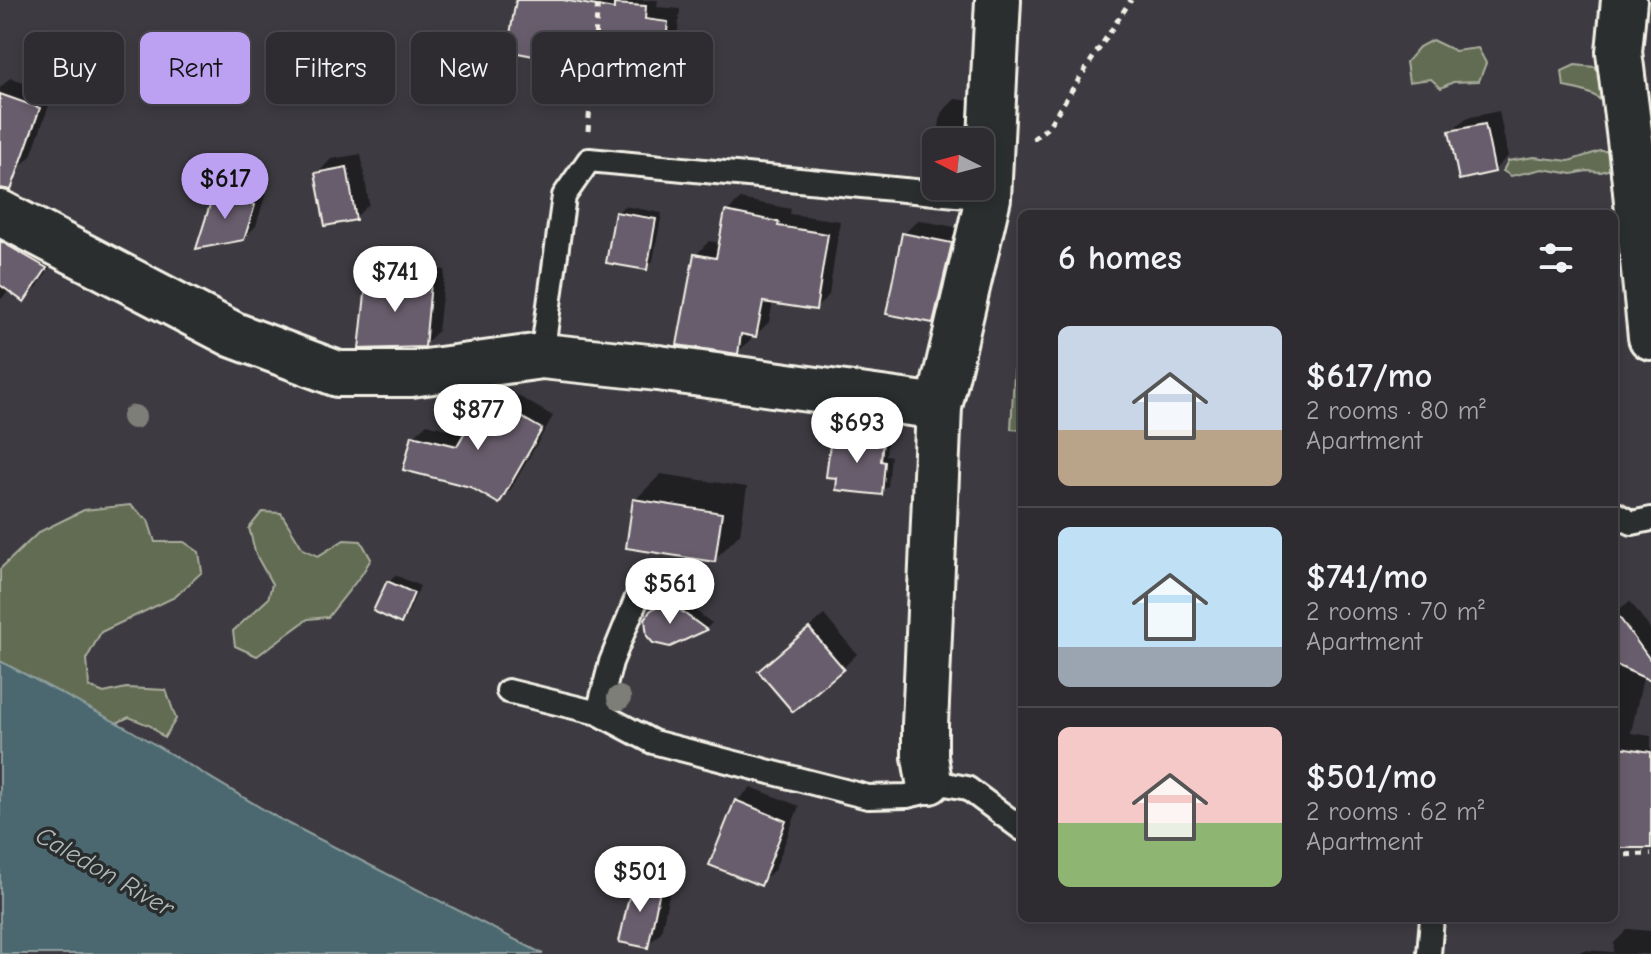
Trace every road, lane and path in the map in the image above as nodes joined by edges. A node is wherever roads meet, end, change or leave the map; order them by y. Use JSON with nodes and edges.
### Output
{"nodes":[{"id":1,"x":598,"y":0,"type":"edge"},
{"id":2,"x":998,"y":0,"type":"edge"},
{"id":3,"x":1131,"y":0,"type":"edge"},
{"id":4,"x":1624,"y":0,"type":"edge"},
{"id":5,"x":992,"y":128,"type":"edge"},
{"id":6,"x":589,"y":160,"type":"junction"},
{"id":7,"x":994,"y":174,"type":"edge"},
{"id":8,"x":922,"y":175,"type":"edge"},
{"id":9,"x":984,"y":200,"type":"edge"},
{"id":10,"x":0,"y":213,"type":"edge"},
{"id":11,"x":1651,"y":337,"type":"edge"},
{"id":12,"x":542,"y":356,"type":"junction"},
{"id":13,"x":939,"y":407,"type":"junction"},
{"id":14,"x":1618,"y":515,"type":"edge"},
{"id":15,"x":1651,"y":519,"type":"edge"},
{"id":16,"x":643,"y":583,"type":"dead end"},
{"id":17,"x":508,"y":691,"type":"dead end"},
{"id":18,"x":598,"y":713,"type":"junction"},
{"id":19,"x":929,"y":781,"type":"junction"},
{"id":20,"x":1018,"y":826,"type":"edge"},
{"id":21,"x":1651,"y":854,"type":"edge"},
{"id":22,"x":1618,"y":855,"type":"edge"},
{"id":23,"x":1432,"y":922,"type":"edge"},
{"id":24,"x":1429,"y":954,"type":"edge"}],
"edges":[{"from":1,"to":6,"type":"path"},
{"from":2,"to":5,"type":"street"},
{"from":3,"to":7,"type":"path"},
{"from":4,"to":11,"type":"street"},
{"from":6,"to":8,"type":"lane"},
{"from":6,"to":12,"type":"lane"},
{"from":9,"to":13,"type":"street"},
{"from":10,"to":12,"type":"street"},
{"from":12,"to":13,"type":"street"},
{"from":13,"to":19,"type":"street"},
{"from":14,"to":15,"type":"lane"},
{"from":16,"to":18,"type":"lane"},
{"from":17,"to":18,"type":"lane"},
{"from":18,"to":19,"type":"lane"},
{"from":19,"to":20,"type":"lane"},
{"from":21,"to":22,"type":"path"},
{"from":23,"to":24,"type":"lane"}]}
